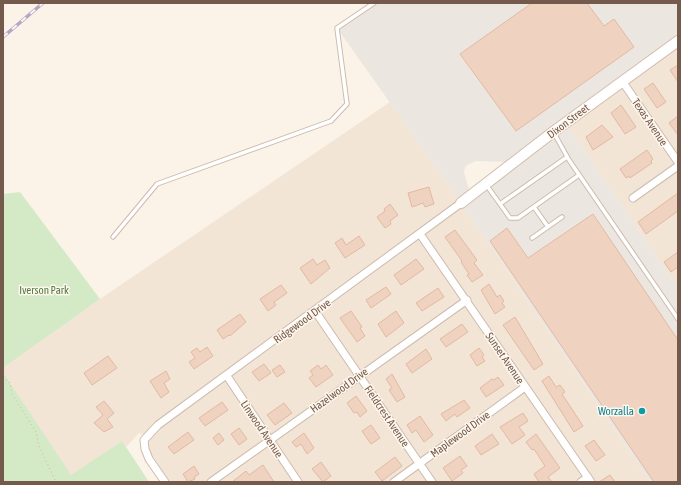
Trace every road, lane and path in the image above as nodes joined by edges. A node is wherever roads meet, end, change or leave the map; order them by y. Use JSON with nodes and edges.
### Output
{"nodes":[{"id":1,"x":374,"y":3,"type":"edge"},
{"id":2,"x":678,"y":41,"type":"edge"},
{"id":3,"x":622,"y":81,"type":"junction"},
{"id":4,"x":553,"y":132,"type":"junction"},
{"id":5,"x":567,"y":157,"type":"junction"},
{"id":6,"x":678,"y":162,"type":"edge"},
{"id":7,"x":678,"y":166,"type":"edge"},
{"id":8,"x":580,"y":175,"type":"junction"},
{"id":9,"x":486,"y":184,"type":"junction"},
{"id":10,"x":633,"y":198,"type":"dead end"},
{"id":11,"x":461,"y":203,"type":"joint"},
{"id":12,"x":500,"y":204,"type":"junction"},
{"id":13,"x":534,"y":207,"type":"junction"},
{"id":14,"x":562,"y":217,"type":"dead end"},
{"id":15,"x":548,"y":226,"type":"junction"},
{"id":16,"x":420,"y":234,"type":"junction"},
{"id":17,"x":113,"y":236,"type":"dead end"},
{"id":18,"x":532,"y":238,"type":"dead end"},
{"id":19,"x":466,"y":300,"type":"junction"},
{"id":20,"x":315,"y":311,"type":"junction"},
{"id":21,"x":678,"y":318,"type":"edge"},
{"id":22,"x":359,"y":375,"type":"junction"},
{"id":23,"x":226,"y":376,"type":"junction"},
{"id":24,"x":3,"y":377,"type":"edge"},
{"id":25,"x":525,"y":387,"type":"junction"},
{"id":26,"x":270,"y":440,"type":"junction"},
{"id":27,"x":419,"y":464,"type":"junction"},
{"id":28,"x":589,"y":480,"type":"edge"},
{"id":29,"x":56,"y":482,"type":"edge"},
{"id":30,"x":165,"y":482,"type":"edge"},
{"id":31,"x":211,"y":482,"type":"edge"},
{"id":32,"x":298,"y":482,"type":"edge"},
{"id":33,"x":394,"y":482,"type":"edge"},
{"id":34,"x":432,"y":482,"type":"edge"},
{"id":35,"x":581,"y":482,"type":"edge"}],
"edges":[{"from":1,"to":17,"type":"lane"},
{"from":2,"to":3,"type":"street","name":"Dixon Street"},
{"from":3,"to":4,"type":"street","name":"Dixon Street"},
{"from":3,"to":6,"type":"street","name":"Texas Avenue"},
{"from":4,"to":5,"type":"lane"},
{"from":4,"to":9,"type":"street","name":"Dixon Street"},
{"from":5,"to":8,"type":"lane"},
{"from":5,"to":12,"type":"lane"},
{"from":7,"to":10,"type":"street"},
{"from":8,"to":13,"type":"lane"},
{"from":8,"to":21,"type":"lane"},
{"from":9,"to":11,"type":"street","name":"Dixon Street"},
{"from":9,"to":12,"type":"lane"},
{"from":11,"to":16,"type":"street","name":"Ridgewood Drive"},
{"from":12,"to":13,"type":"lane"},
{"from":13,"to":15,"type":"lane"},
{"from":14,"to":15,"type":"lane"},
{"from":15,"to":18,"type":"lane"},
{"from":16,"to":19,"type":"street","name":"Sunset Avenue"},
{"from":16,"to":20,"type":"street","name":"Ridgewood Drive"},
{"from":19,"to":22,"type":"street","name":"Hazelwood Drive"},
{"from":19,"to":25,"type":"street","name":"Sunset Avenue"},
{"from":20,"to":22,"type":"street","name":"Fieldcrest Avenue"},
{"from":20,"to":23,"type":"street","name":"Ridgewood Drive"},
{"from":22,"to":26,"type":"street","name":"Hazelwood Drive"},
{"from":22,"to":27,"type":"street","name":"Fieldcrest Avenue"},
{"from":23,"to":26,"type":"street","name":"Linwood Avenue"},
{"from":23,"to":30,"type":"street","name":"Ridgewood Drive"},
{"from":24,"to":29,"type":"path"},
{"from":25,"to":27,"type":"street","name":"Maplewood Drive"},
{"from":25,"to":28,"type":"street","name":"Sunset Avenue"},
{"from":26,"to":31,"type":"street","name":"Hazelwood Drive"},
{"from":26,"to":32,"type":"street","name":"Linwood Avenue"},
{"from":27,"to":33,"type":"street","name":"Maplewood Drive"},
{"from":27,"to":34,"type":"street","name":"Fieldcrest Avenue"},
{"from":28,"to":35,"type":"street"}]}
